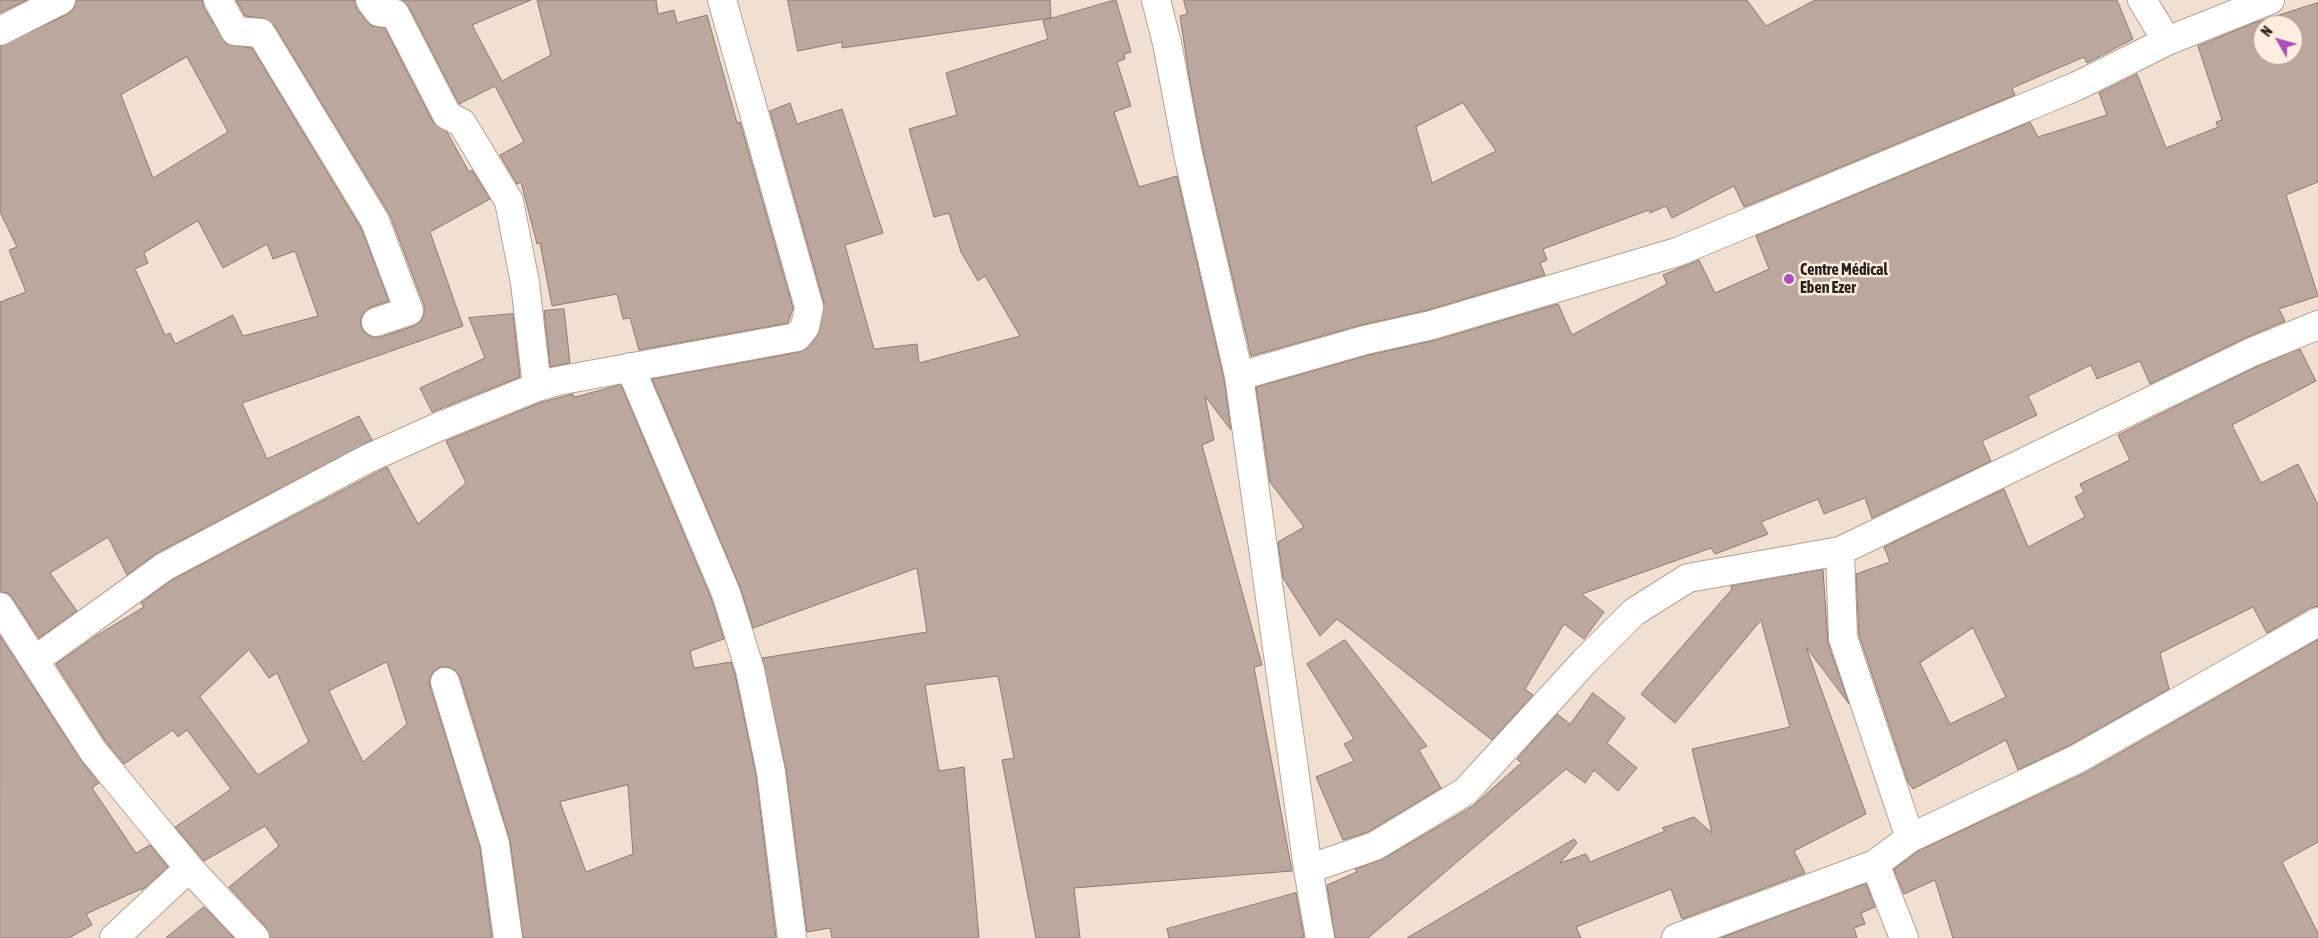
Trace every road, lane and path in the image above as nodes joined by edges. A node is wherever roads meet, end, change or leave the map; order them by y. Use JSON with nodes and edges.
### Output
{"nodes":[{"id":1,"x":61,"y":0,"type":"edge"},
{"id":2,"x":218,"y":0,"type":"edge"},
{"id":3,"x":370,"y":0,"type":"edge"},
{"id":4,"x":722,"y":0,"type":"edge"},
{"id":5,"x":1156,"y":0,"type":"edge"},
{"id":6,"x":2142,"y":0,"type":"edge"},
{"id":7,"x":2270,"y":0,"type":"edge"},
{"id":8,"x":0,"y":31,"type":"edge"},
{"id":9,"x":2167,"y":41,"type":"junction"},
{"id":10,"x":376,"y":322,"type":"dead end"},
{"id":11,"x":2318,"y":325,"type":"edge"},
{"id":12,"x":630,"y":368,"type":"junction"},
{"id":13,"x":1239,"y":376,"type":"junction"},
{"id":14,"x":537,"y":387,"type":"junction"},
{"id":15,"x":1840,"y":551,"type":"junction"},
{"id":16,"x":0,"y":607,"type":"edge"},
{"id":17,"x":2318,"y":622,"type":"edge"},
{"id":18,"x":35,"y":660,"type":"junction"},
{"id":19,"x":445,"y":682,"type":"dead end"},
{"id":20,"x":1910,"y":838,"type":"junction"},
{"id":21,"x":1875,"y":864,"type":"junction"},
{"id":22,"x":190,"y":868,"type":"junction"},
{"id":23,"x":1308,"y":869,"type":"junction"},
{"id":24,"x":114,"y":938,"type":"edge"},
{"id":25,"x":255,"y":938,"type":"edge"},
{"id":26,"x":508,"y":938,"type":"edge"},
{"id":27,"x":792,"y":938,"type":"edge"},
{"id":28,"x":1320,"y":938,"type":"edge"},
{"id":29,"x":1676,"y":938,"type":"edge"},
{"id":30,"x":1904,"y":938,"type":"edge"}],
"edges":[{"from":1,"to":8,"type":"street"},
{"from":2,"to":10,"type":"street"},
{"from":3,"to":14,"type":"street"},
{"from":4,"to":12,"type":"street"},
{"from":5,"to":13,"type":"street"},
{"from":6,"to":9,"type":"street"},
{"from":7,"to":9,"type":"street"},
{"from":9,"to":13,"type":"street"},
{"from":11,"to":15,"type":"street"},
{"from":12,"to":14,"type":"street"},
{"from":12,"to":27,"type":"street"},
{"from":13,"to":23,"type":"street"},
{"from":14,"to":18,"type":"street"},
{"from":15,"to":20,"type":"street"},
{"from":15,"to":23,"type":"street"},
{"from":16,"to":18,"type":"street"},
{"from":17,"to":20,"type":"street"},
{"from":18,"to":22,"type":"street"},
{"from":19,"to":26,"type":"street"},
{"from":20,"to":21,"type":"street"},
{"from":21,"to":29,"type":"street"},
{"from":21,"to":30,"type":"street"},
{"from":22,"to":24,"type":"street"},
{"from":22,"to":25,"type":"street"},
{"from":23,"to":28,"type":"street"}]}
